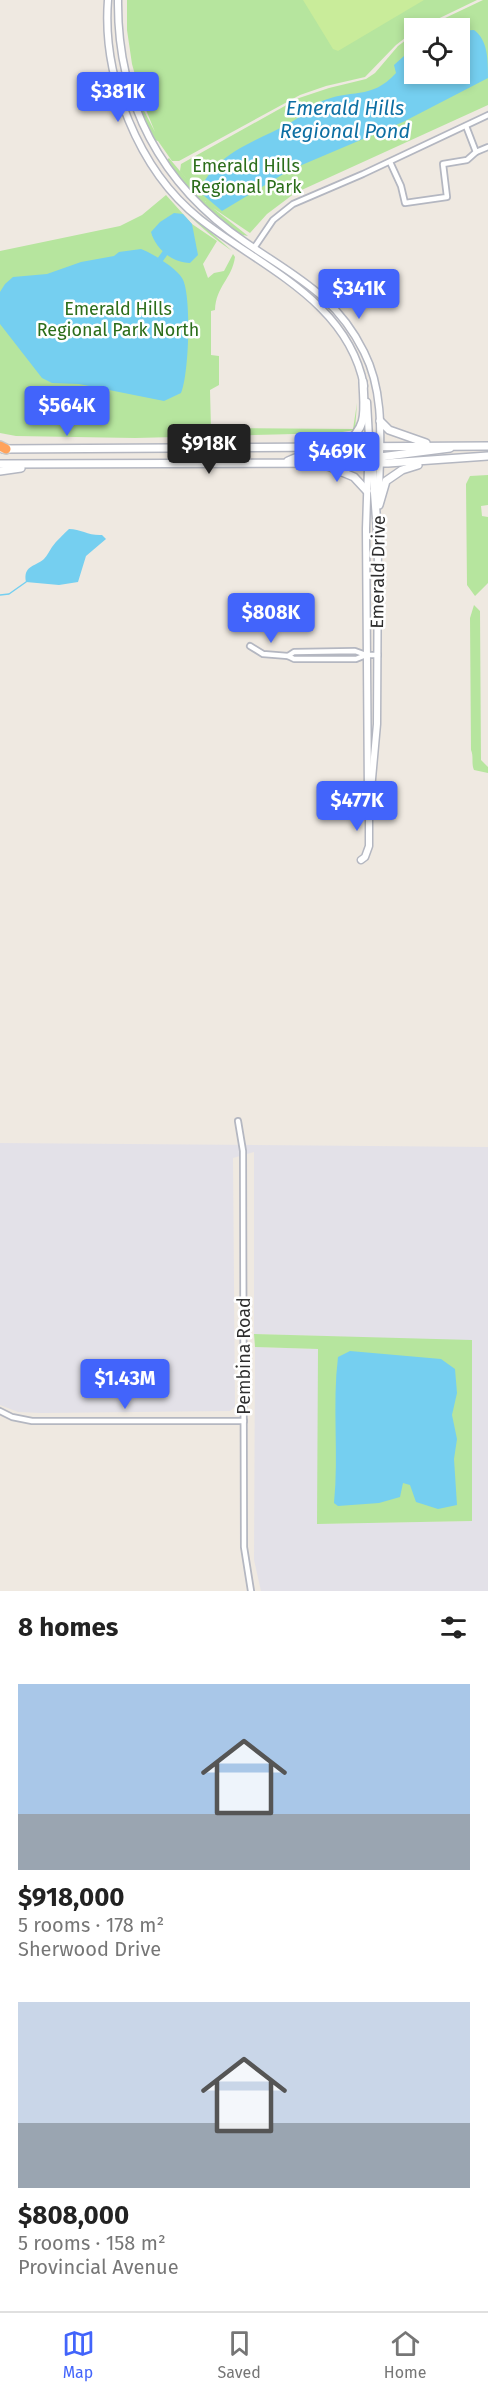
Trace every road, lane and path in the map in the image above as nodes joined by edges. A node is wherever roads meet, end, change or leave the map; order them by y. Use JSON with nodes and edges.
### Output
{"nodes":[{"id":1,"x":108,"y":0,"type":"edge"},
{"id":2,"x":117,"y":0,"type":"edge"},
{"id":3,"x":488,"y":116,"type":"edge"},
{"id":4,"x":466,"y":126,"type":"junction"},
{"id":5,"x":488,"y":147,"type":"edge"},
{"id":6,"x":476,"y":152,"type":"junction"},
{"id":7,"x":390,"y":162,"type":"junction"},
{"id":8,"x":254,"y":248,"type":"junction"},
{"id":9,"x":363,"y":382,"type":"junction"},
{"id":10,"x":380,"y":421,"type":"junction"},
{"id":11,"x":344,"y":445,"type":"junction"},
{"id":12,"x":368,"y":445,"type":"junction"},
{"id":13,"x":380,"y":445,"type":"junction"},
{"id":14,"x":437,"y":446,"type":"junction"},
{"id":15,"x":456,"y":446,"type":"junction"},
{"id":16,"x":488,"y":446,"type":"edge"},
{"id":17,"x":2,"y":448,"type":"edge"},
{"id":18,"x":488,"y":456,"type":"edge"},
{"id":19,"x":373,"y":459,"type":"junction"},
{"id":20,"x":426,"y":462,"type":"junction"},
{"id":21,"x":283,"y":463,"type":"junction"},
{"id":22,"x":320,"y":463,"type":"junction"},
{"id":23,"x":0,"y":464,"type":"edge"},
{"id":24,"x":50,"y":464,"type":"junction"},
{"id":25,"x":0,"y":471,"type":"edge"},
{"id":26,"x":367,"y":491,"type":"junction"},
{"id":27,"x":379,"y":505,"type":"junction"},
{"id":28,"x":378,"y":539,"type":"junction"},
{"id":29,"x":250,"y":646,"type":"dead end"},
{"id":30,"x":366,"y":655,"type":"junction"},
{"id":31,"x":378,"y":655,"type":"junction"},
{"id":32,"x":369,"y":812,"type":"junction"},
{"id":33,"x":361,"y":860,"type":"dead end"},
{"id":34,"x":238,"y":1121,"type":"dead end"},
{"id":35,"x":0,"y":1411,"type":"edge"},
{"id":36,"x":244,"y":1421,"type":"junction"},
{"id":37,"x":251,"y":1591,"type":"edge"}],
"edges":[{"from":1,"to":9,"type":"street"},
{"from":2,"to":8,"type":"street"},
{"from":3,"to":4,"type":"street"},
{"from":4,"to":6,"type":"street"},
{"from":4,"to":7,"type":"street"},
{"from":5,"to":6,"type":"street"},
{"from":6,"to":7,"type":"street"},
{"from":7,"to":8,"type":"street"},
{"from":8,"to":10,"type":"street"},
{"from":9,"to":11,"type":"main road"},
{"from":9,"to":12,"type":"street"},
{"from":10,"to":13,"type":"street"},
{"from":10,"to":14,"type":"main road"},
{"from":11,"to":12,"type":"main road"},
{"from":11,"to":17,"type":"main road"},
{"from":12,"to":13,"type":"main road"},
{"from":12,"to":19,"type":"main road"},
{"from":13,"to":14,"type":"main road"},
{"from":13,"to":19,"type":"main road"},
{"from":14,"to":15,"type":"main road"},
{"from":15,"to":16,"type":"main road"},
{"from":15,"to":19,"type":"main road"},
{"from":18,"to":20,"type":"main road"},
{"from":19,"to":20,"type":"main road"},
{"from":19,"to":21,"type":"main road"},
{"from":19,"to":22,"type":"main road"},
{"from":19,"to":26,"type":"street","name":"Emerald Drive"},
{"from":19,"to":27,"type":"street","name":"Emerald Drive"},
{"from":19,"to":28,"type":"main road"},
{"from":20,"to":27,"type":"main road"},
{"from":21,"to":22,"type":"main road"},
{"from":21,"to":24,"type":"main road"},
{"from":22,"to":26,"type":"main road"},
{"from":23,"to":24,"type":"main road"},
{"from":24,"to":25,"type":"main road"},
{"from":26,"to":30,"type":"street","name":"Emerald Drive"},
{"from":27,"to":28,"type":"street","name":"Emerald Drive"},
{"from":28,"to":31,"type":"street","name":"Emerald Drive"},
{"from":29,"to":30,"type":"street"},
{"from":30,"to":31,"type":"street"},
{"from":30,"to":32,"type":"street","name":"Emerald Drive"},
{"from":31,"to":32,"type":"street","name":"Emerald Drive"},
{"from":32,"to":33,"type":"street","name":"Emerald Drive"},
{"from":34,"to":36,"type":"street","name":"Pembina Road"},
{"from":35,"to":36,"type":"street"},
{"from":36,"to":37,"type":"street","name":"Pembina Road"}]}
